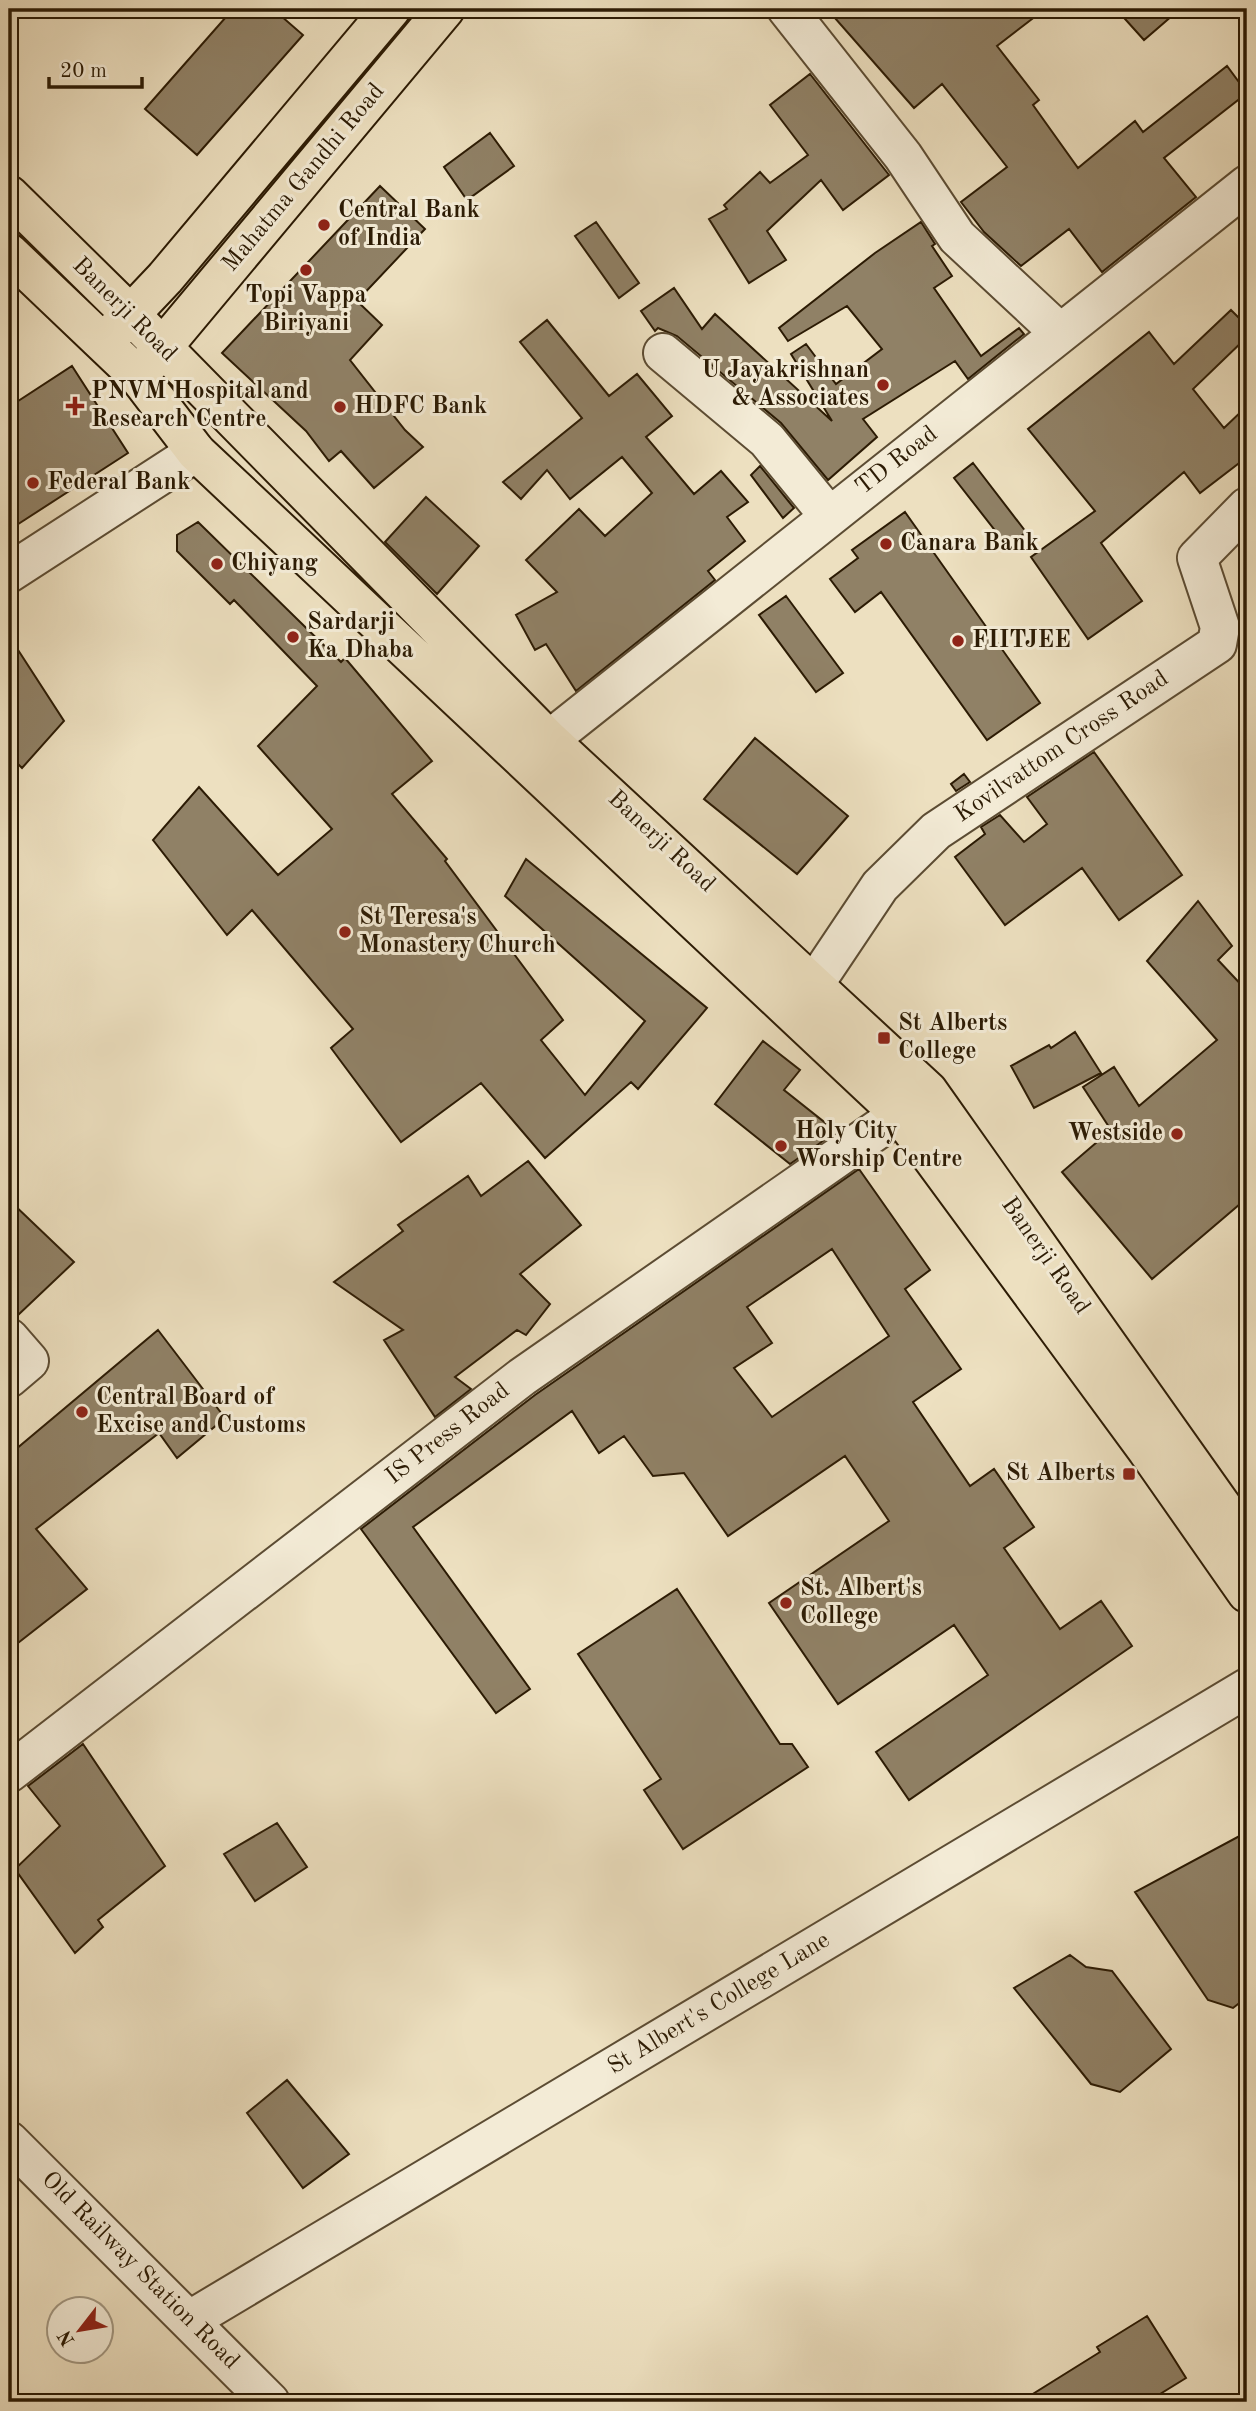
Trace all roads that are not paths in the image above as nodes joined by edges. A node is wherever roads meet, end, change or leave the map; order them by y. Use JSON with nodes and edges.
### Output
{"nodes":[{"id":1,"x":391,"y":9,"type":"edge"},
{"id":2,"x":445,"y":9,"type":"edge"},
{"id":3,"x":787,"y":9,"type":"edge"},
{"id":4,"x":1247,"y":185,"type":"edge"},
{"id":5,"x":9,"y":195,"type":"edge"},
{"id":6,"x":9,"y":253,"type":"edge"},
{"id":7,"x":165,"y":278,"type":"junction"},
{"id":8,"x":196,"y":307,"type":"junction"},
{"id":9,"x":130,"y":314,"type":"junction"},
{"id":10,"x":1060,"y":333,"type":"junction"},
{"id":11,"x":104,"y":343,"type":"junction"},
{"id":12,"x":162,"y":348,"type":"junction"},
{"id":13,"x":663,"y":353,"type":"dead end"},
{"id":14,"x":138,"y":376,"type":"junction"},
{"id":15,"x":196,"y":452,"type":"junction"},
{"id":16,"x":1247,"y":507,"type":"edge"},
{"id":17,"x":829,"y":516,"type":"junction"},
{"id":18,"x":9,"y":573,"type":"edge"},
{"id":19,"x":539,"y":752,"type":"junction"},
{"id":20,"x":815,"y":984,"type":"junction"},
{"id":21,"x":900,"y":1114,"type":"junction"},
{"id":22,"x":9,"y":1338,"type":"edge"},
{"id":23,"x":9,"y":1378,"type":"edge"},
{"id":24,"x":1247,"y":1542,"type":"edge"},
{"id":25,"x":1247,"y":1593,"type":"edge"},
{"id":26,"x":1247,"y":1688,"type":"edge"},
{"id":27,"x":9,"y":1773,"type":"edge"},
{"id":28,"x":9,"y":2141,"type":"edge"},
{"id":29,"x":190,"y":2320,"type":"junction"},
{"id":30,"x":264,"y":2400,"type":"edge"}],
"edges":[{"from":1,"to":7,"type":"main road","name":"Mahatma Gandhi Road"},
{"from":2,"to":8,"type":"main road","name":"Mahatma Gandhi Road"},
{"from":3,"to":10,"type":"street"},
{"from":4,"to":10,"type":"street","name":"TD Road"},
{"from":5,"to":9,"type":"main road","name":"Banerji Road"},
{"from":6,"to":11,"type":"main road","name":"Banerji Road"},
{"from":7,"to":8,"type":"main road"},
{"from":7,"to":9,"type":"main road","name":"Mahatma Gandhi Road"},
{"from":8,"to":12,"type":"main road","name":"Mahatma Gandhi Road"},
{"from":9,"to":11,"type":"main road","name":"Mahatma Gandhi Road"},
{"from":9,"to":12,"type":"main road","name":"Banerji Road"},
{"from":10,"to":17,"type":"street","name":"TD Road"},
{"from":11,"to":14,"type":"main road","name":"Banerji Road"},
{"from":12,"to":14,"type":"main road","name":"Mahatma Gandhi Road"},
{"from":12,"to":19,"type":"main road","name":"Banerji Road"},
{"from":13,"to":17,"type":"street"},
{"from":14,"to":15,"type":"main road","name":"Banerji Road"},
{"from":15,"to":18,"type":"street"},
{"from":15,"to":19,"type":"main road","name":"Banerji Road"},
{"from":16,"to":20,"type":"street","name":"Kovilvattom Cross Road"},
{"from":17,"to":19,"type":"street","name":"TD Road"},
{"from":19,"to":20,"type":"main road","name":"Banerji Road"},
{"from":19,"to":21,"type":"main road","name":"Banerji Road"},
{"from":20,"to":24,"type":"main road","name":"Banerji Road"},
{"from":21,"to":25,"type":"main road","name":"Banerji Road"},
{"from":21,"to":27,"type":"street","name":"IS Press Road"},
{"from":22,"to":23,"type":"street"},
{"from":26,"to":29,"type":"street","name":"St Albert's College Lane"},
{"from":28,"to":29,"type":"street","name":"Old Railway Station Road"},
{"from":29,"to":30,"type":"street","name":"Old Railway Station Road"}]}
